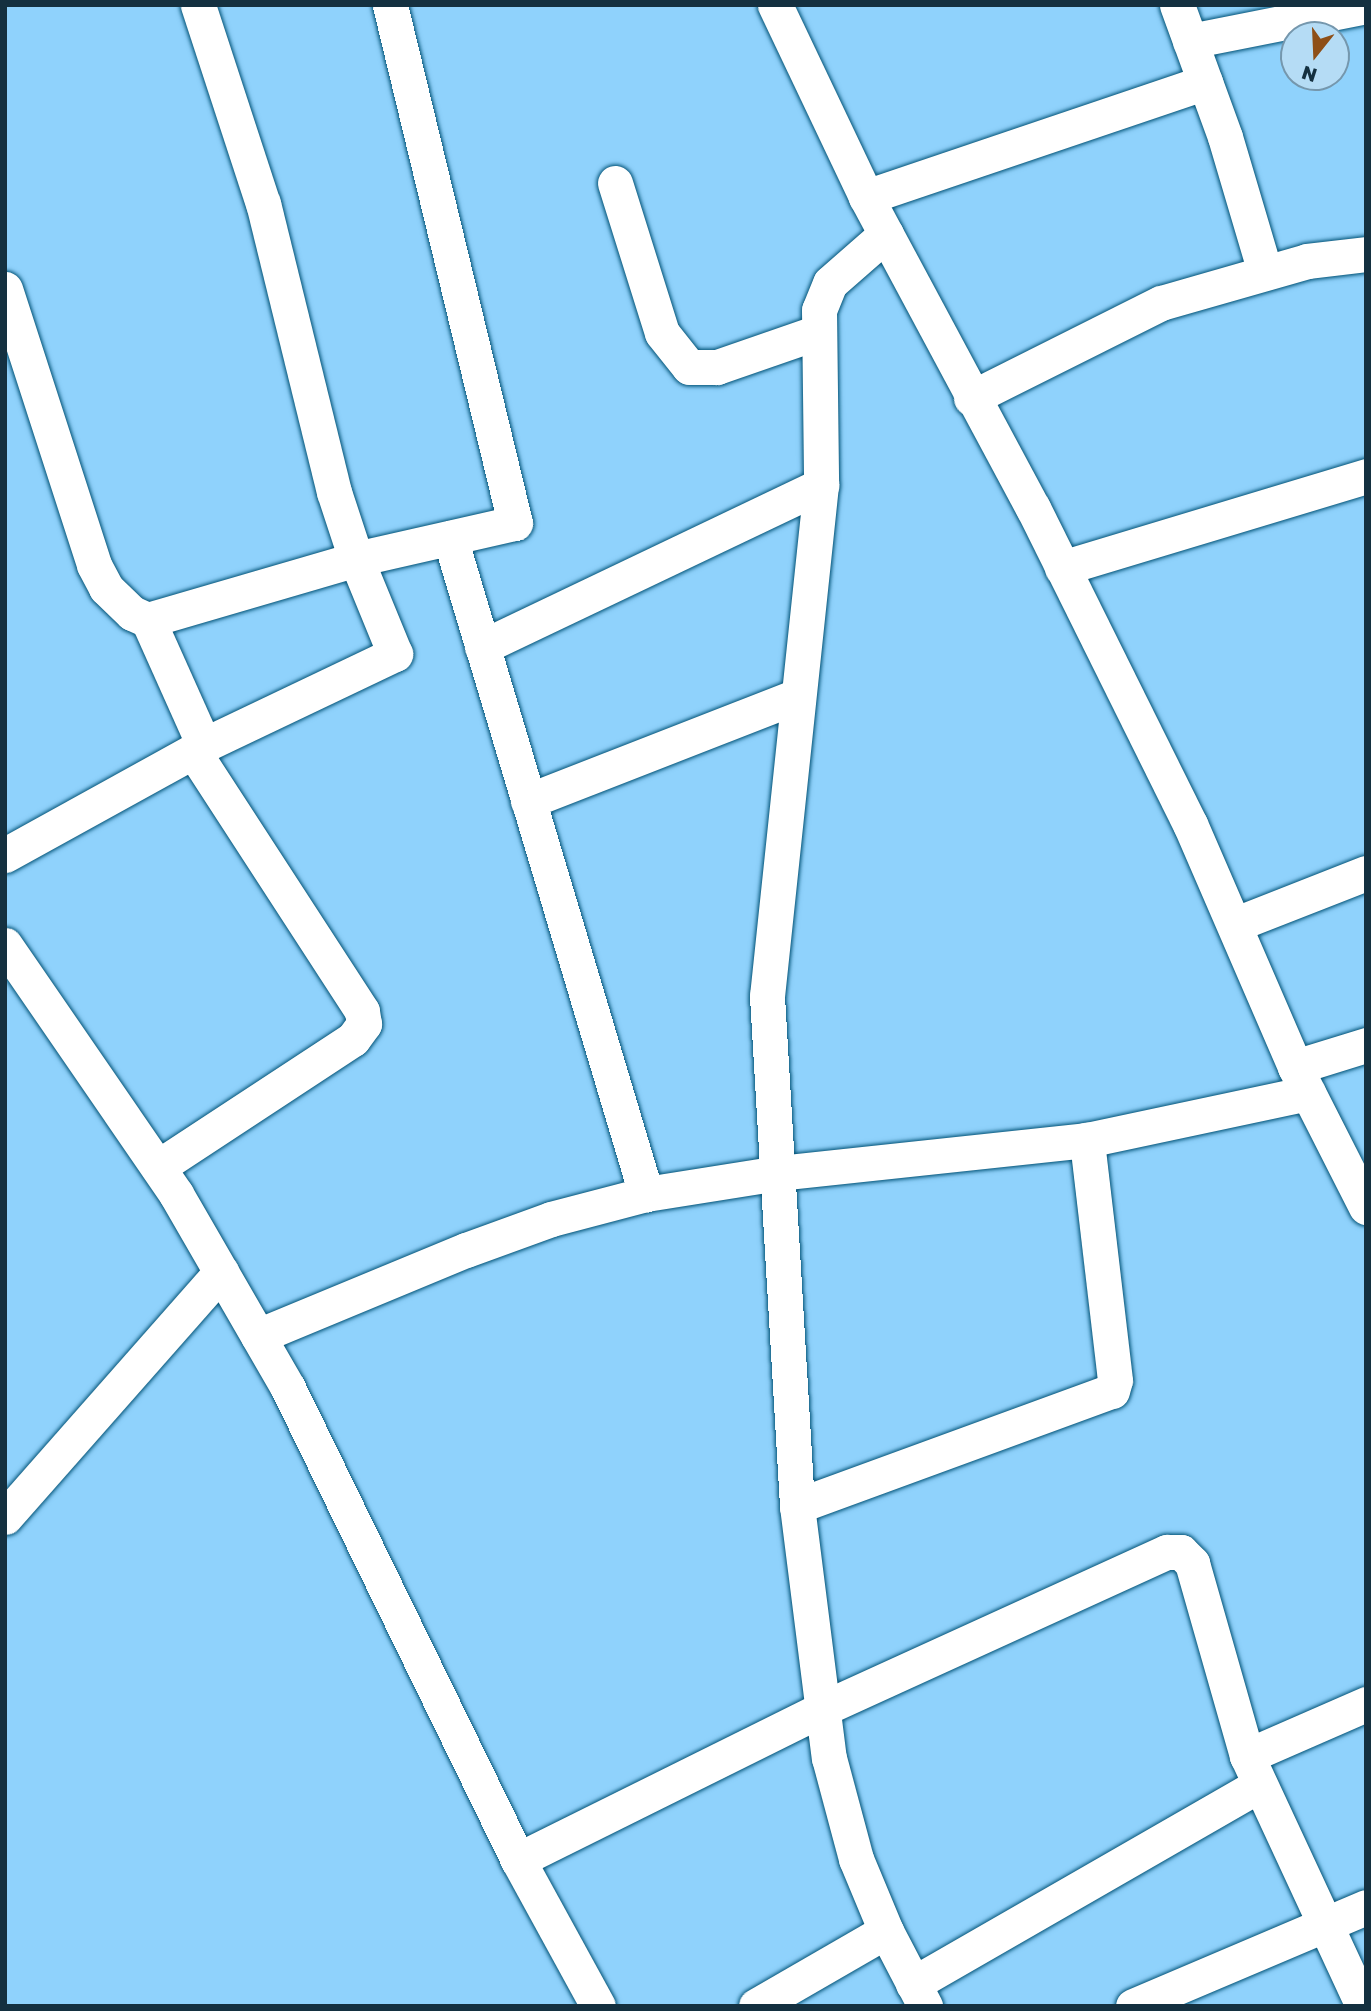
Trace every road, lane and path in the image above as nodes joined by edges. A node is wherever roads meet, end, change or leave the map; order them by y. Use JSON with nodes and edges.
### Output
{"nodes":[{"id":1,"x":198,"y":5,"type":"edge"},
{"id":2,"x":390,"y":5,"type":"edge"},
{"id":3,"x":775,"y":5,"type":"edge"},
{"id":4,"x":1177,"y":5,"type":"edge"},
{"id":5,"x":1366,"y":6,"type":"edge"},
{"id":6,"x":1277,"y":14,"type":"edge"},
{"id":7,"x":1190,"y":41,"type":"junction"},
{"id":8,"x":1205,"y":82,"type":"junction"},
{"id":9,"x":615,"y":183,"type":"dead end"},
{"id":10,"x":866,"y":197,"type":"junction"},
{"id":11,"x":886,"y":234,"type":"junction"},
{"id":12,"x":1366,"y":254,"type":"edge"},
{"id":13,"x":1265,"y":272,"type":"junction"},
{"id":14,"x":5,"y":289,"type":"edge"},
{"id":15,"x":818,"y":332,"type":"junction"},
{"id":16,"x":971,"y":398,"type":"junction"},
{"id":17,"x":1366,"y":477,"type":"edge"},
{"id":18,"x":821,"y":485,"type":"junction"},
{"id":19,"x":450,"y":538,"type":"junction"},
{"id":20,"x":355,"y":559,"type":"junction"},
{"id":21,"x":1062,"y":568,"type":"junction"},
{"id":22,"x":148,"y":620,"type":"junction"},
{"id":23,"x":482,"y":647,"type":"junction"},
{"id":24,"x":797,"y":696,"type":"junction"},
{"id":25,"x":198,"y":748,"type":"junction"},
{"id":26,"x":528,"y":801,"type":"junction"},
{"id":27,"x":5,"y":855,"type":"edge"},
{"id":28,"x":1366,"y":873,"type":"edge"},
{"id":29,"x":1236,"y":924,"type":"junction"},
{"id":30,"x":5,"y":945,"type":"edge"},
{"id":31,"x":1366,"y":1045,"type":"edge"},
{"id":32,"x":1302,"y":1080,"type":"junction"},
{"id":33,"x":1087,"y":1140,"type":"junction"},
{"id":34,"x":158,"y":1167,"type":"junction"},
{"id":35,"x":778,"y":1173,"type":"junction"},
{"id":36,"x":646,"y":1194,"type":"junction"},
{"id":37,"x":1366,"y":1207,"type":"edge"},
{"id":38,"x":222,"y":1272,"type":"junction"},
{"id":39,"x":258,"y":1336,"type":"junction"},
{"id":40,"x":797,"y":1506,"type":"junction"},
{"id":41,"x":5,"y":1517,"type":"edge"},
{"id":42,"x":1366,"y":1704,"type":"edge"},
{"id":43,"x":824,"y":1709,"type":"junction"},
{"id":44,"x":1253,"y":1771,"type":"junction"},
{"id":45,"x":518,"y":1860,"type":"junction"},
{"id":46,"x":1366,"y":1907,"type":"edge"},
{"id":47,"x":1324,"y":1925,"type":"junction"},
{"id":48,"x":886,"y":1931,"type":"junction"},
{"id":49,"x":919,"y":1995,"type":"edge"},
{"id":50,"x":584,"y":1999,"type":"edge"},
{"id":51,"x":756,"y":2006,"type":"edge"},
{"id":52,"x":1133,"y":2006,"type":"edge"},
{"id":53,"x":1363,"y":2006,"type":"edge"}],
"edges":[{"from":1,"to":20,"type":"street"},
{"from":2,"to":19,"type":"street"},
{"from":3,"to":10,"type":"street"},
{"from":4,"to":7,"type":"street"},
{"from":5,"to":6,"type":"street"},
{"from":6,"to":7,"type":"street"},
{"from":7,"to":8,"type":"street"},
{"from":8,"to":10,"type":"street"},
{"from":8,"to":13,"type":"street"},
{"from":9,"to":15,"type":"street"},
{"from":10,"to":11,"type":"street"},
{"from":11,"to":15,"type":"street"},
{"from":11,"to":16,"type":"street"},
{"from":12,"to":13,"type":"street"},
{"from":13,"to":16,"type":"street"},
{"from":14,"to":22,"type":"street"},
{"from":15,"to":18,"type":"street"},
{"from":16,"to":21,"type":"street"},
{"from":17,"to":21,"type":"street"},
{"from":18,"to":23,"type":"street"},
{"from":18,"to":24,"type":"street"},
{"from":19,"to":20,"type":"street"},
{"from":19,"to":23,"type":"street"},
{"from":20,"to":22,"type":"street"},
{"from":20,"to":25,"type":"street"},
{"from":21,"to":29,"type":"street"},
{"from":22,"to":25,"type":"street"},
{"from":23,"to":26,"type":"street"},
{"from":24,"to":26,"type":"street"},
{"from":24,"to":35,"type":"street"},
{"from":25,"to":27,"type":"street"},
{"from":25,"to":34,"type":"street"},
{"from":26,"to":36,"type":"street"},
{"from":28,"to":29,"type":"street"},
{"from":29,"to":32,"type":"street"},
{"from":30,"to":34,"type":"street"},
{"from":31,"to":32,"type":"street"},
{"from":32,"to":33,"type":"street"},
{"from":32,"to":37,"type":"street"},
{"from":33,"to":35,"type":"street"},
{"from":33,"to":40,"type":"street"},
{"from":34,"to":38,"type":"street"},
{"from":35,"to":36,"type":"street"},
{"from":35,"to":40,"type":"street"},
{"from":36,"to":39,"type":"street"},
{"from":38,"to":39,"type":"street"},
{"from":38,"to":41,"type":"street"},
{"from":39,"to":45,"type":"street"},
{"from":40,"to":43,"type":"street"},
{"from":42,"to":44,"type":"street"},
{"from":43,"to":44,"type":"street"},
{"from":43,"to":45,"type":"street"},
{"from":43,"to":48,"type":"street"},
{"from":44,"to":47,"type":"street"},
{"from":44,"to":49,"type":"street"},
{"from":45,"to":50,"type":"street"},
{"from":46,"to":47,"type":"street"},
{"from":47,"to":52,"type":"street"},
{"from":47,"to":53,"type":"street"},
{"from":48,"to":49,"type":"street"},
{"from":48,"to":51,"type":"street"}]}
